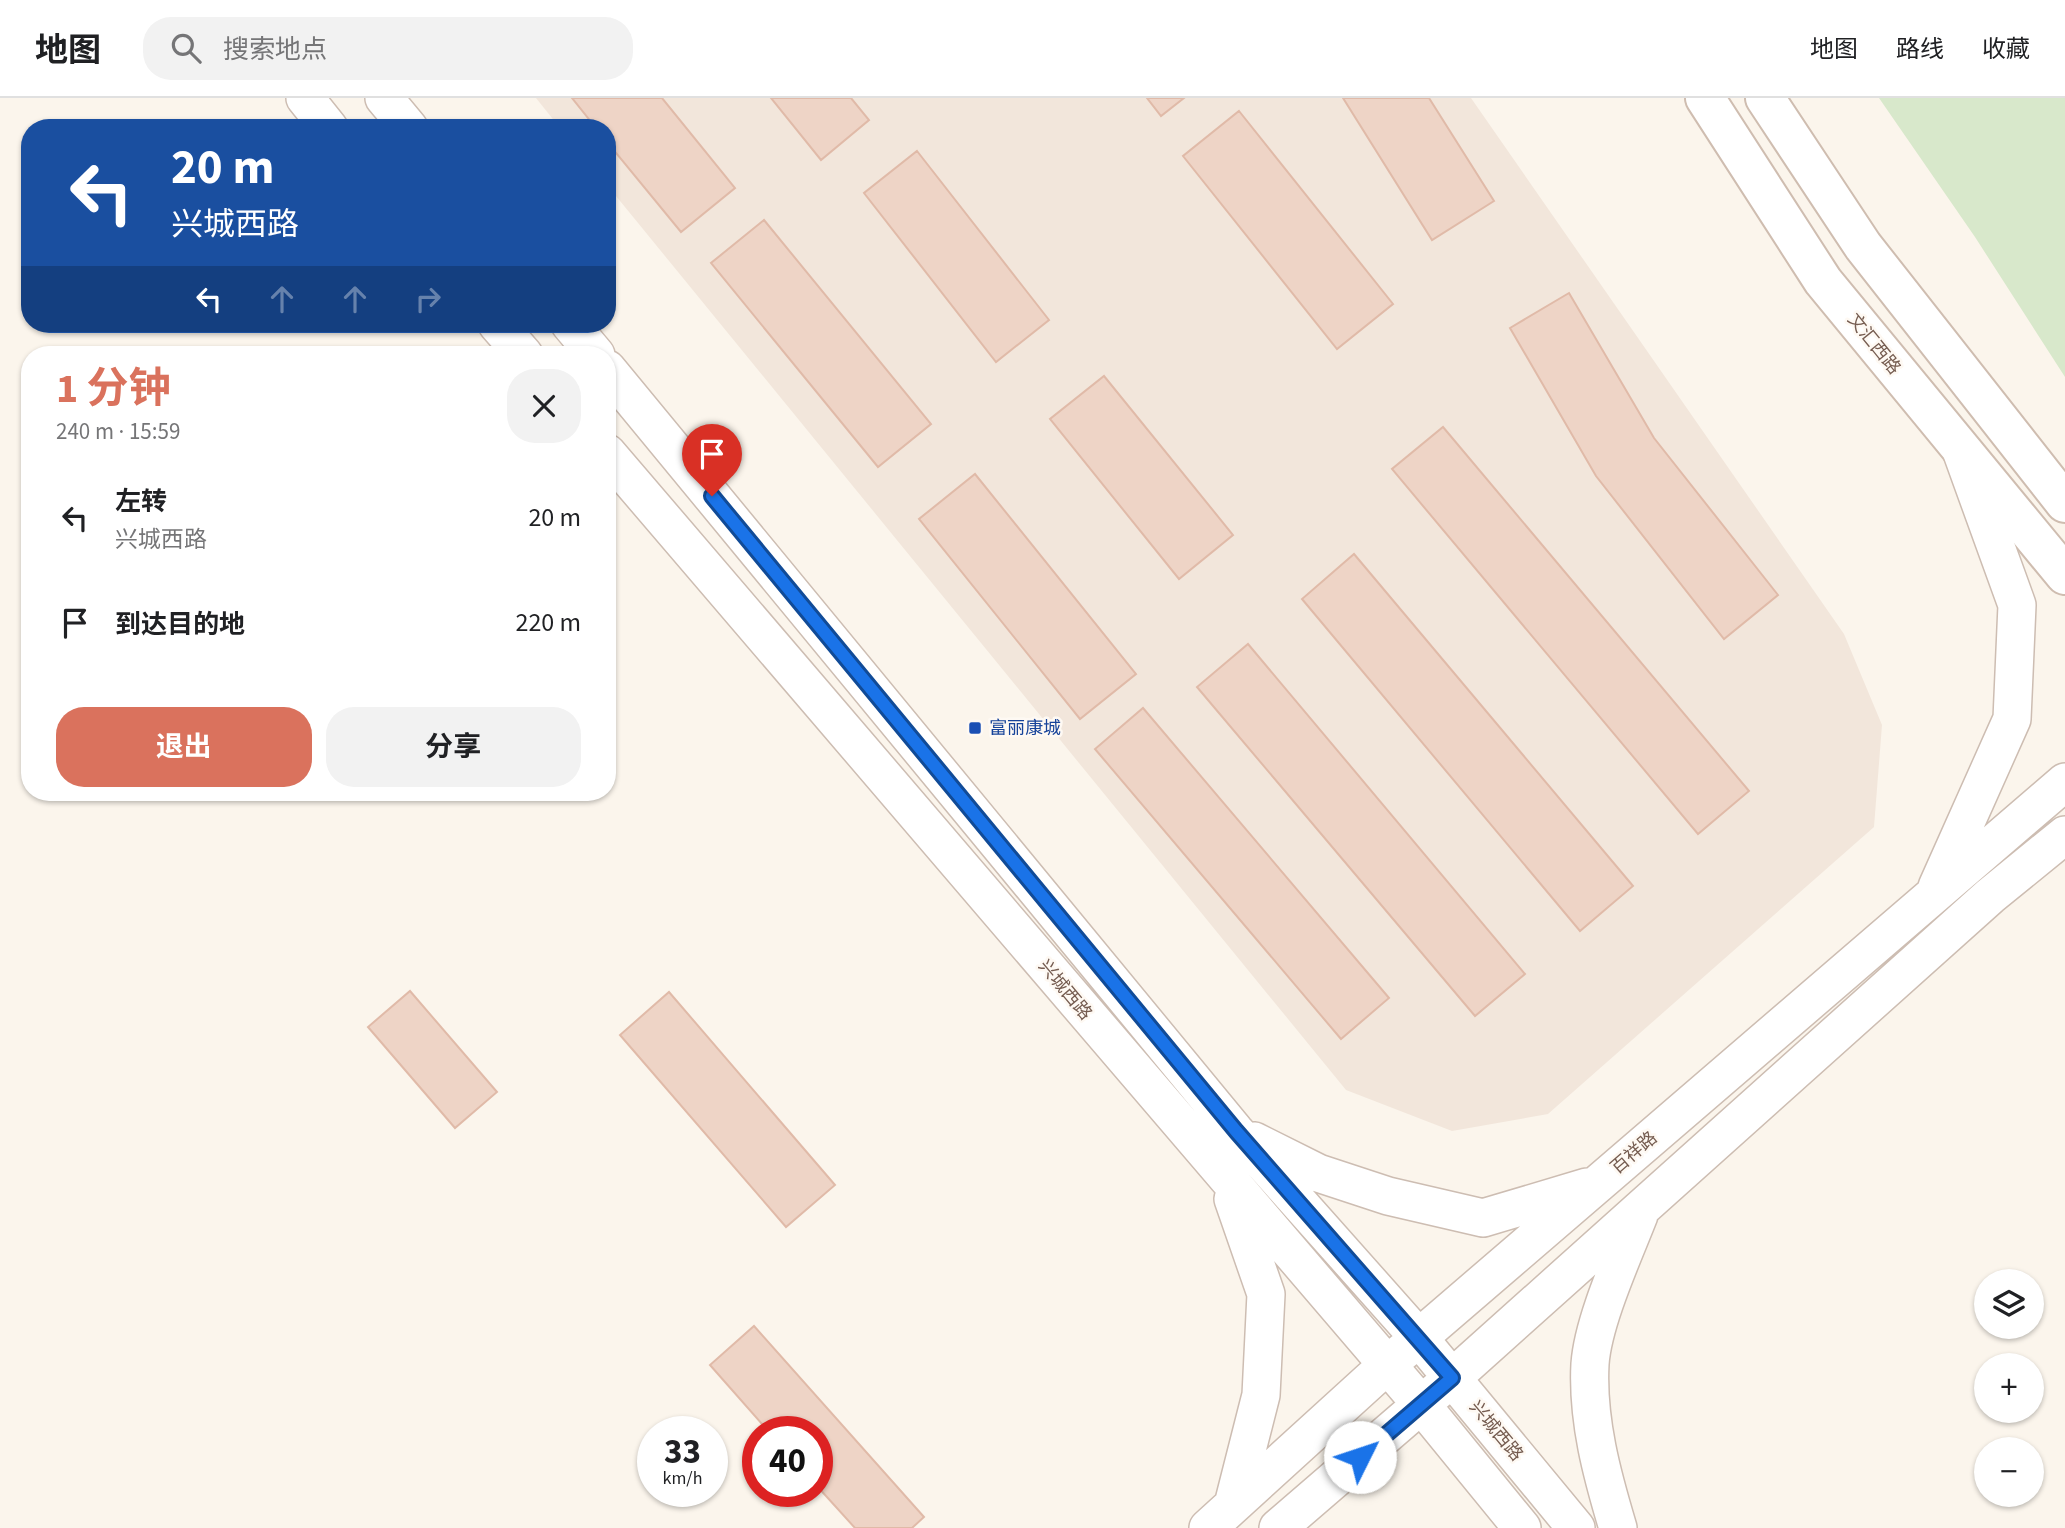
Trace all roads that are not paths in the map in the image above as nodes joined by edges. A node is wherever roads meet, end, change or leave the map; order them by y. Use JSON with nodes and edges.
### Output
{"nodes":[{"id":1,"x":306,"y":98,"type":"edge"},
{"id":2,"x":384,"y":98,"type":"edge"},
{"id":3,"x":1705,"y":98,"type":"edge"},
{"id":4,"x":1765,"y":98,"type":"edge"},
{"id":5,"x":323,"y":119,"type":"edge"},
{"id":6,"x":402,"y":119,"type":"edge"},
{"id":7,"x":616,"y":380,"type":"edge"},
{"id":8,"x":2022,"y":448,"type":"junction"},
{"id":9,"x":1960,"y":449,"type":"junction"},
{"id":10,"x":616,"y":464,"type":"edge"},
{"id":11,"x":2065,"y":467,"type":"edge"},
{"id":12,"x":2065,"y":503,"type":"edge"},
{"id":13,"x":2065,"y":575,"type":"edge"},
{"id":14,"x":2065,"y":782,"type":"edge"},
{"id":15,"x":2065,"y":835,"type":"edge"},
{"id":16,"x":2065,"y":859,"type":"edge"},
{"id":17,"x":1933,"y":896,"type":"junction"},
{"id":18,"x":1990,"y":896,"type":"junction"},
{"id":19,"x":1236,"y":1131,"type":"junction"},
{"id":20,"x":1226,"y":1179,"type":"junction"},
{"id":21,"x":1598,"y":1184,"type":"junction"},
{"id":22,"x":1642,"y":1208,"type":"junction"},
{"id":23,"x":1419,"y":1338,"type":"junction"},
{"id":24,"x":1386,"y":1366,"type":"junction"},
{"id":25,"x":1452,"y":1378,"type":"junction"},
{"id":26,"x":1420,"y":1403,"type":"junction"},
{"id":27,"x":1220,"y":1517,"type":"edge"},
{"id":28,"x":1278,"y":1528,"type":"edge"},
{"id":29,"x":1522,"y":1528,"type":"edge"},
{"id":30,"x":1576,"y":1528,"type":"edge"},
{"id":31,"x":1618,"y":1528,"type":"edge"}],
"edges":[{"from":1,"to":5,"type":"street"},
{"from":2,"to":6,"type":"street"},
{"from":3,"to":9,"type":"main road","name":"文汇西路"},
{"from":4,"to":8,"type":"main road"},
{"from":7,"to":19,"type":"street","name":"兴城西路"},
{"from":8,"to":11,"type":"street"},
{"from":8,"to":12,"type":"main road"},
{"from":9,"to":13,"type":"main road","name":"文汇西路"},
{"from":9,"to":17,"type":"street"},
{"from":10,"to":20,"type":"street","name":"兴城西路"},
{"from":14,"to":17,"type":"street","name":"百祥路"},
{"from":15,"to":18,"type":"street"},
{"from":16,"to":18,"type":"street"},
{"from":17,"to":21,"type":"street","name":"百祥路"},
{"from":18,"to":22,"type":"street"},
{"from":19,"to":21,"type":"street"},
{"from":19,"to":23,"type":"street","name":"兴城西路"},
{"from":20,"to":24,"type":"street","name":"兴城西路"},
{"from":20,"to":27,"type":"street"},
{"from":21,"to":23,"type":"street","name":"百祥路"},
{"from":22,"to":25,"type":"street"},
{"from":22,"to":31,"type":"street"},
{"from":23,"to":24,"type":"street","name":"百祥路"},
{"from":23,"to":25,"type":"street","name":"兴城西路"},
{"from":24,"to":26,"type":"street","name":"兴城西路"},
{"from":24,"to":27,"type":"street","name":"百祥路"},
{"from":25,"to":26,"type":"street"},
{"from":25,"to":30,"type":"street","name":"兴城西路"},
{"from":26,"to":28,"type":"street"},
{"from":26,"to":29,"type":"street","name":"兴城西路"}]}
